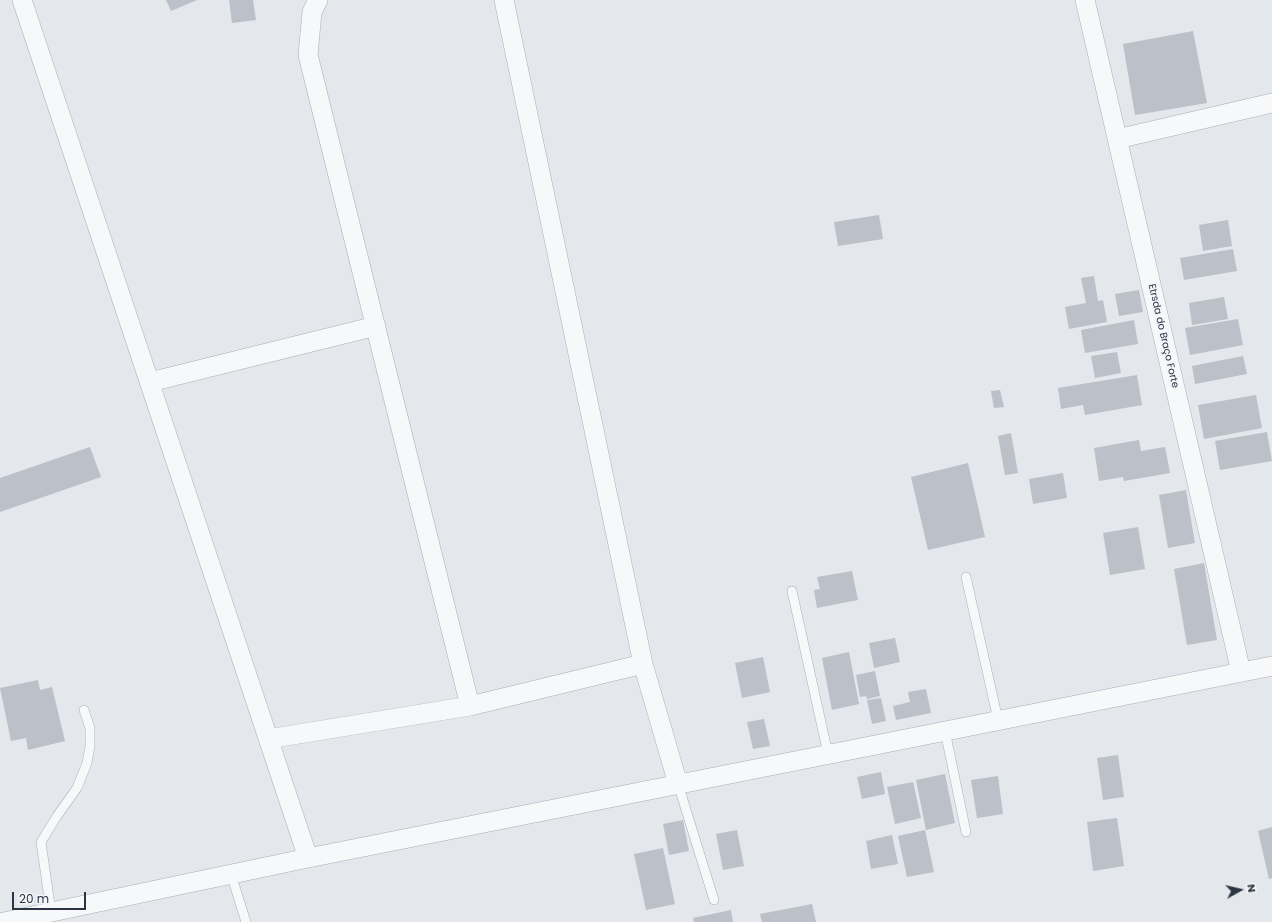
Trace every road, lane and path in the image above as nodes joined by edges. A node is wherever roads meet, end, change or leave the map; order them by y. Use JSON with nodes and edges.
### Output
{"nodes":[{"id":1,"x":22,"y":0,"type":"edge"},
{"id":2,"x":318,"y":0,"type":"edge"},
{"id":3,"x":504,"y":0,"type":"edge"},
{"id":4,"x":1085,"y":0,"type":"edge"},
{"id":5,"x":1272,"y":103,"type":"edge"},
{"id":6,"x":1117,"y":139,"type":"junction"},
{"id":7,"x":376,"y":326,"type":"junction"},
{"id":8,"x":150,"y":382,"type":"junction"},
{"id":9,"x":966,"y":577,"type":"dead end"},
{"id":10,"x":792,"y":591,"type":"dead end"},
{"id":11,"x":643,"y":664,"type":"junction"},
{"id":12,"x":1272,"y":666,"type":"edge"},
{"id":13,"x":1241,"y":672,"type":"junction"},
{"id":14,"x":470,"y":706,"type":"junction"},
{"id":15,"x":84,"y":710,"type":"dead end"},
{"id":16,"x":998,"y":720,"type":"junction"},
{"id":17,"x":945,"y":731,"type":"junction"},
{"id":18,"x":268,"y":739,"type":"junction"},
{"id":19,"x":828,"y":754,"type":"junction"},
{"id":20,"x":678,"y":784,"type":"junction"},
{"id":21,"x":966,"y":832,"type":"dead end"},
{"id":22,"x":308,"y":858,"type":"junction"},
{"id":23,"x":231,"y":874,"type":"junction"},
{"id":24,"x":714,"y":900,"type":"dead end"},
{"id":25,"x":51,"y":912,"type":"junction"},
{"id":26,"x":4,"y":922,"type":"edge"},
{"id":27,"x":246,"y":922,"type":"edge"}],
"edges":[{"from":1,"to":8,"type":"street"},
{"from":2,"to":7,"type":"street"},
{"from":3,"to":11,"type":"street"},
{"from":4,"to":6,"type":"street","name":"Etrsda do Braço Forte"},
{"from":5,"to":6,"type":"street"},
{"from":6,"to":13,"type":"street","name":"Etrsda do Braço Forte"},
{"from":7,"to":8,"type":"street"},
{"from":7,"to":14,"type":"street"},
{"from":8,"to":18,"type":"street"},
{"from":9,"to":16,"type":"lane"},
{"from":10,"to":19,"type":"lane"},
{"from":11,"to":14,"type":"street"},
{"from":11,"to":20,"type":"street"},
{"from":12,"to":13,"type":"street"},
{"from":13,"to":16,"type":"street"},
{"from":14,"to":18,"type":"street"},
{"from":15,"to":25,"type":"lane"},
{"from":16,"to":17,"type":"street"},
{"from":17,"to":19,"type":"street"},
{"from":17,"to":21,"type":"lane"},
{"from":18,"to":22,"type":"street"},
{"from":19,"to":20,"type":"street"},
{"from":20,"to":22,"type":"street"},
{"from":20,"to":24,"type":"lane"},
{"from":22,"to":23,"type":"street"},
{"from":23,"to":25,"type":"street"},
{"from":23,"to":27,"type":"lane"},
{"from":25,"to":26,"type":"street"}]}
